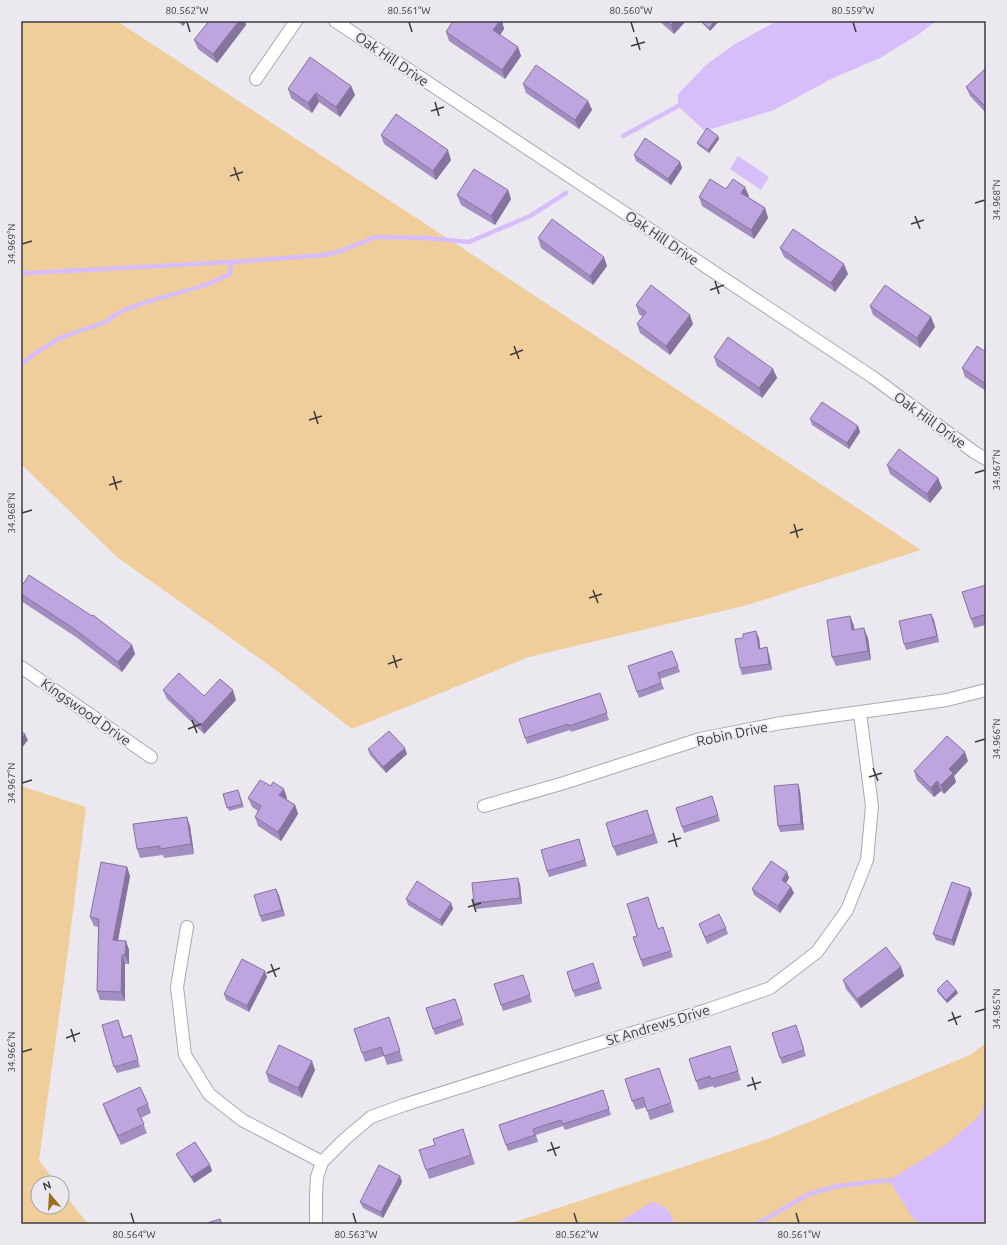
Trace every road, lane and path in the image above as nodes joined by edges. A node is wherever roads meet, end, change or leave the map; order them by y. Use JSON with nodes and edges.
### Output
{"nodes":[{"id":1,"x":296,"y":21,"type":"edge"},
{"id":2,"x":335,"y":21,"type":"edge"},
{"id":3,"x":256,"y":79,"type":"dead end"},
{"id":4,"x":986,"y":459,"type":"edge"},
{"id":5,"x":21,"y":667,"type":"edge"},
{"id":6,"x":986,"y":690,"type":"edge"},
{"id":7,"x":860,"y":713,"type":"junction"},
{"id":8,"x":151,"y":757,"type":"dead end"},
{"id":9,"x":484,"y":806,"type":"dead end"},
{"id":10,"x":187,"y":927,"type":"dead end"},
{"id":11,"x":322,"y":1162,"type":"junction"},
{"id":12,"x":316,"y":1224,"type":"edge"}],
"edges":[{"from":1,"to":3,"type":"street"},
{"from":2,"to":4,"type":"street","name":"Oak Hill Drive"},
{"from":5,"to":8,"type":"street","name":"Kingswood Drive"},
{"from":6,"to":7,"type":"street","name":"Robin Drive"},
{"from":7,"to":9,"type":"street","name":"Robin Drive"},
{"from":7,"to":11,"type":"street","name":"St Andrews Drive"},
{"from":10,"to":11,"type":"street"},
{"from":11,"to":12,"type":"street","name":"St Andrews Drive"}]}
